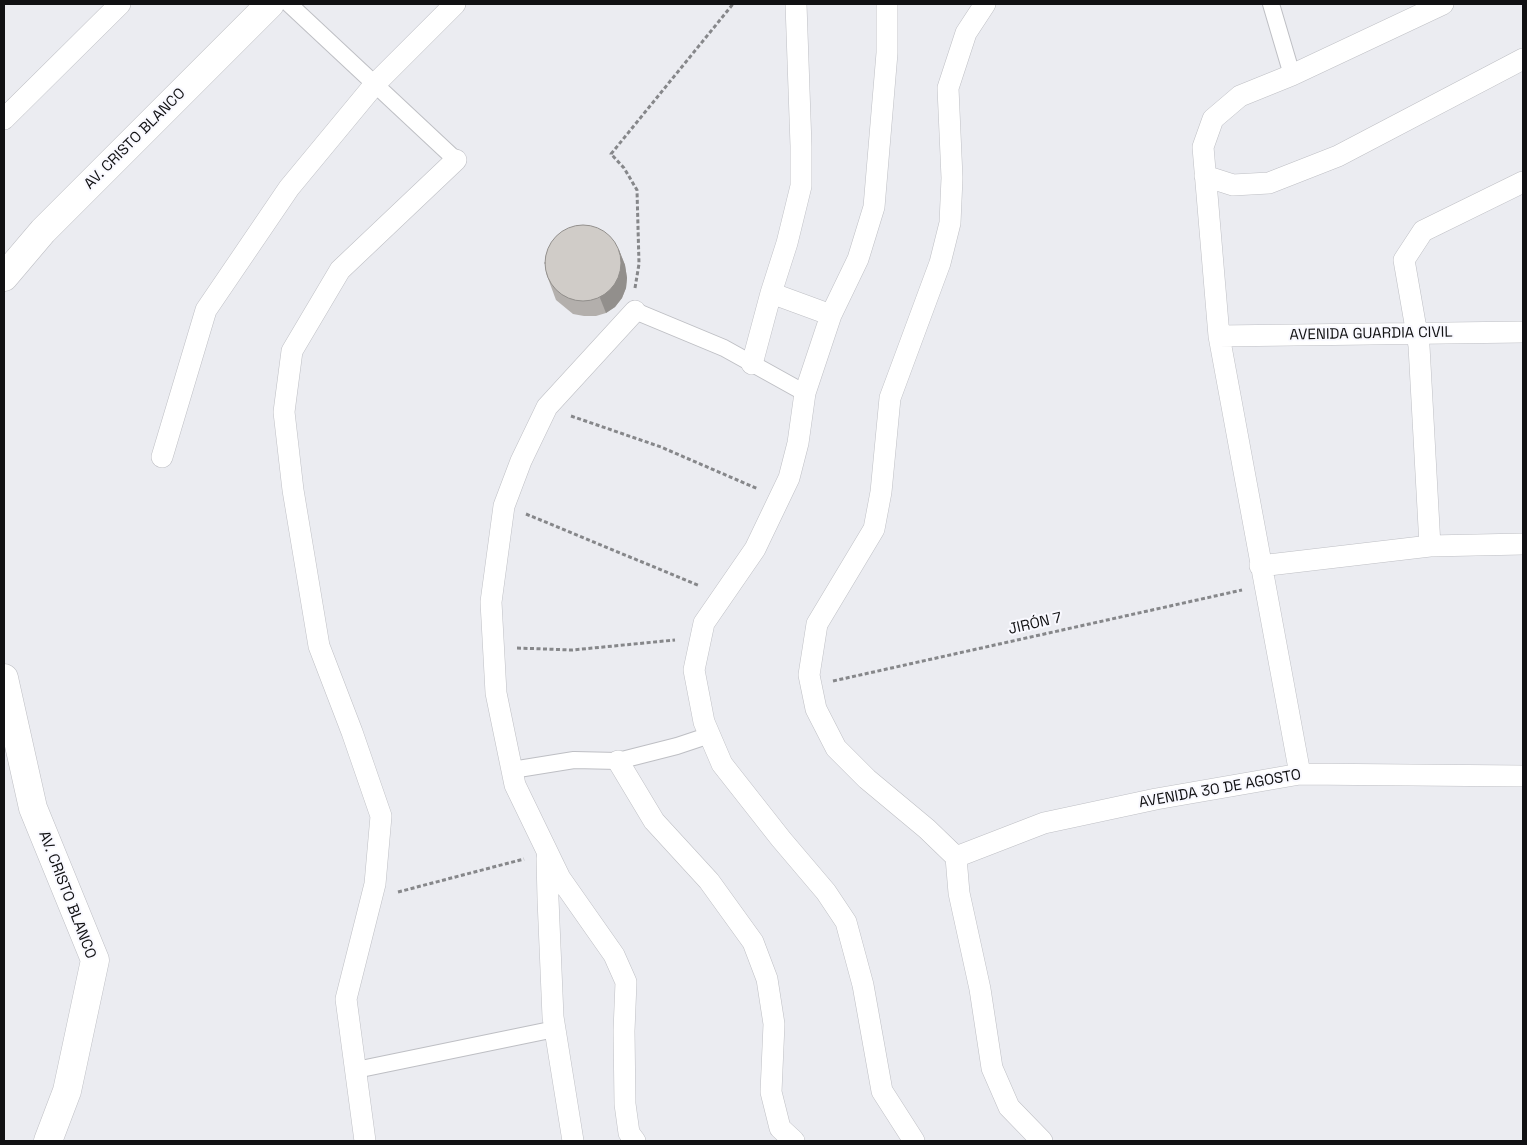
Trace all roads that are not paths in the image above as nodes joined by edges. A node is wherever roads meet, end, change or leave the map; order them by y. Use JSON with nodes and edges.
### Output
{"nodes":[{"id":1,"x":120,"y":4,"type":"edge"},
{"id":2,"x":270,"y":4,"type":"edge"},
{"id":3,"x":289,"y":4,"type":"edge"},
{"id":4,"x":455,"y":4,"type":"edge"},
{"id":5,"x":796,"y":4,"type":"edge"},
{"id":6,"x":886,"y":4,"type":"edge"},
{"id":7,"x":985,"y":4,"type":"edge"},
{"id":8,"x":1271,"y":4,"type":"edge"},
{"id":9,"x":1443,"y":4,"type":"edge"},
{"id":10,"x":1523,"y":59,"type":"edge"},
{"id":11,"x":1292,"y":74,"type":"junction"},
{"id":12,"x":375,"y":84,"type":"junction"},
{"id":13,"x":4,"y":119,"type":"edge"},
{"id":14,"x":456,"y":160,"type":"joint"},
{"id":15,"x":1205,"y":176,"type":"junction"},
{"id":16,"x":1523,"y":182,"type":"edge"},
{"id":17,"x":4,"y":277,"type":"edge"},
{"id":18,"x":771,"y":293,"type":"junction"},
{"id":19,"x":635,"y":311,"type":"joint"},
{"id":20,"x":831,"y":315,"type":"junction"},
{"id":21,"x":1523,"y":332,"type":"edge"},
{"id":22,"x":1416,"y":333,"type":"junction"},
{"id":23,"x":1219,"y":336,"type":"junction"},
{"id":24,"x":752,"y":364,"type":"junction"},
{"id":25,"x":805,"y":394,"type":"junction"},
{"id":26,"x":162,"y":457,"type":"dead end"},
{"id":27,"x":1523,"y":544,"type":"edge"},
{"id":28,"x":1430,"y":546,"type":"junction"},
{"id":29,"x":1262,"y":575,"type":"junction"},
{"id":30,"x":4,"y":678,"type":"edge"},
{"id":31,"x":710,"y":734,"type":"junction"},
{"id":32,"x":618,"y":761,"type":"junction"},
{"id":33,"x":512,"y":770,"type":"junction"},
{"id":34,"x":1300,"y":774,"type":"junction"},
{"id":35,"x":1523,"y":776,"type":"edge"},
{"id":36,"x":547,"y":852,"type":"junction"},
{"id":37,"x":956,"y":857,"type":"junction"},
{"id":38,"x":555,"y":1029,"type":"junction"},
{"id":39,"x":356,"y":1070,"type":"junction"},
{"id":40,"x":48,"y":1141,"type":"edge"},
{"id":41,"x":365,"y":1141,"type":"edge"},
{"id":42,"x":573,"y":1141,"type":"edge"},
{"id":43,"x":635,"y":1141,"type":"edge"},
{"id":44,"x":794,"y":1141,"type":"edge"},
{"id":45,"x":914,"y":1141,"type":"edge"},
{"id":46,"x":1042,"y":1141,"type":"edge"}],
"edges":[{"from":1,"to":13,"type":"street"},
{"from":2,"to":17,"type":"street","name":"AV. CRISTO BLANCO"},
{"from":3,"to":12,"type":"street"},
{"from":4,"to":12,"type":"street"},
{"from":5,"to":18,"type":"street"},
{"from":6,"to":20,"type":"street"},
{"from":7,"to":37,"type":"street"},
{"from":8,"to":11,"type":"street"},
{"from":9,"to":11,"type":"street"},
{"from":10,"to":15,"type":"street"},
{"from":11,"to":15,"type":"street"},
{"from":12,"to":14,"type":"street"},
{"from":12,"to":26,"type":"street"},
{"from":14,"to":39,"type":"street"},
{"from":15,"to":23,"type":"street"},
{"from":16,"to":22,"type":"street"},
{"from":18,"to":20,"type":"street"},
{"from":18,"to":24,"type":"street"},
{"from":19,"to":24,"type":"street"},
{"from":19,"to":33,"type":"street"},
{"from":20,"to":25,"type":"street"},
{"from":21,"to":22,"type":"street","name":"AVENIDA GUARDIA CIVIL"},
{"from":22,"to":23,"type":"street","name":"AVENIDA GUARDIA CIVIL"},
{"from":22,"to":28,"type":"street"},
{"from":23,"to":29,"type":"street"},
{"from":24,"to":25,"type":"street"},
{"from":25,"to":31,"type":"street"},
{"from":27,"to":28,"type":"street"},
{"from":28,"to":29,"type":"street"},
{"from":29,"to":34,"type":"street"},
{"from":30,"to":40,"type":"street","name":"AV. CRISTO BLANCO"},
{"from":31,"to":32,"type":"street"},
{"from":31,"to":45,"type":"street"},
{"from":32,"to":33,"type":"street"},
{"from":32,"to":44,"type":"street"},
{"from":33,"to":36,"type":"street"},
{"from":34,"to":35,"type":"street","name":"AVENIDA 30 DE AGOSTO"},
{"from":34,"to":37,"type":"street","name":"AVENIDA 30 DE AGOSTO"},
{"from":36,"to":38,"type":"street"},
{"from":36,"to":43,"type":"street"},
{"from":37,"to":46,"type":"street"},
{"from":38,"to":39,"type":"street"},
{"from":38,"to":42,"type":"street"},
{"from":39,"to":41,"type":"street"}]}
